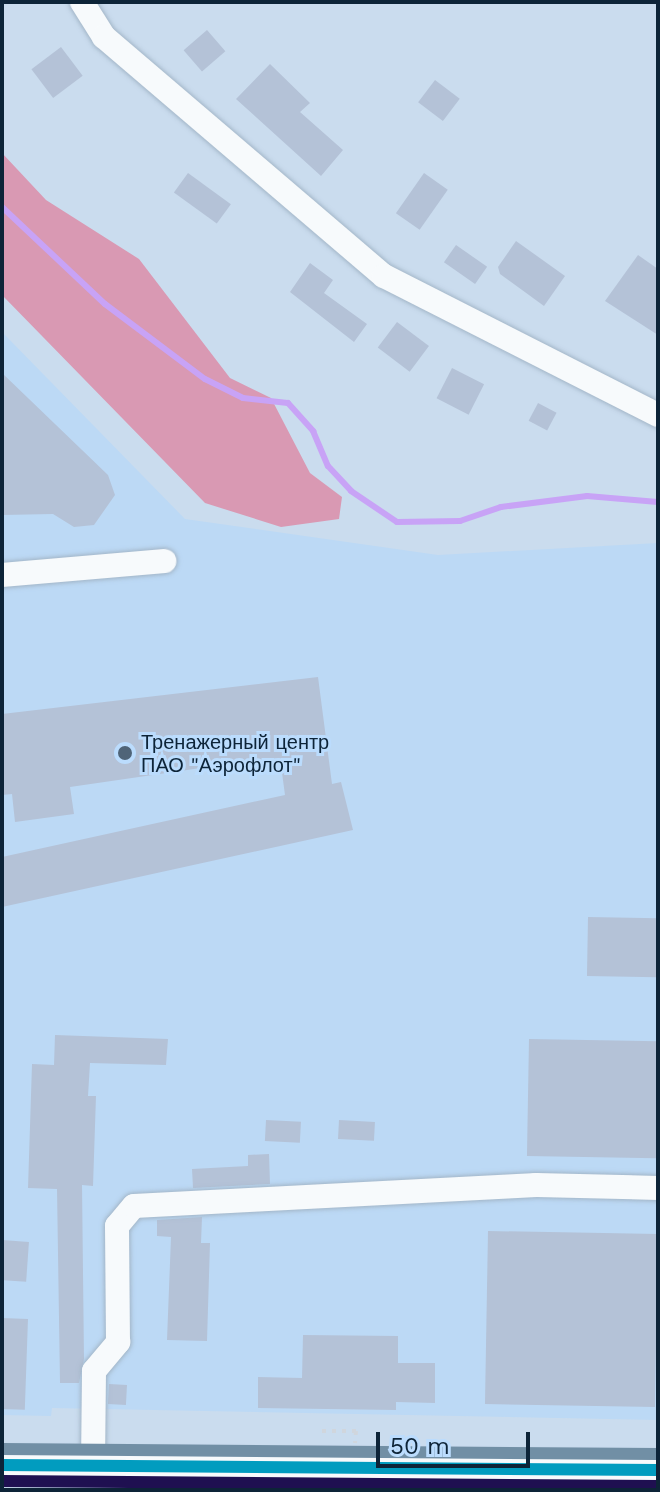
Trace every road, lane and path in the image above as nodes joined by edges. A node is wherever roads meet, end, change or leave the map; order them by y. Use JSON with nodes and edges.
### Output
{"nodes":[{"id":1,"x":82,"y":2,"type":"edge"},
{"id":2,"x":658,"y":415,"type":"edge"},
{"id":3,"x":164,"y":561,"type":"dead end"},
{"id":4,"x":2,"y":575,"type":"edge"},
{"id":5,"x":658,"y":1188,"type":"edge"},
{"id":6,"x":322,"y":1431,"type":"dead end"},
{"id":7,"x":355,"y":1448,"type":"dead end"},
{"id":8,"x":2,"y":1465,"type":"edge"},
{"id":9,"x":93,"y":1466,"type":"junction"},
{"id":10,"x":221,"y":1467,"type":"junction"},
{"id":11,"x":658,"y":1470,"type":"edge"},
{"id":12,"x":272,"y":1490,"type":"edge"}],
"edges":[{"from":1,"to":2,"type":"street"},
{"from":3,"to":4,"type":"street"},
{"from":5,"to":9,"type":"street"},
{"from":6,"to":7,"type":"path"},
{"from":8,"to":9,"type":"main road"},
{"from":9,"to":10,"type":"main road"},
{"from":10,"to":11,"type":"main road"},
{"from":10,"to":12,"type":"street"}]}
